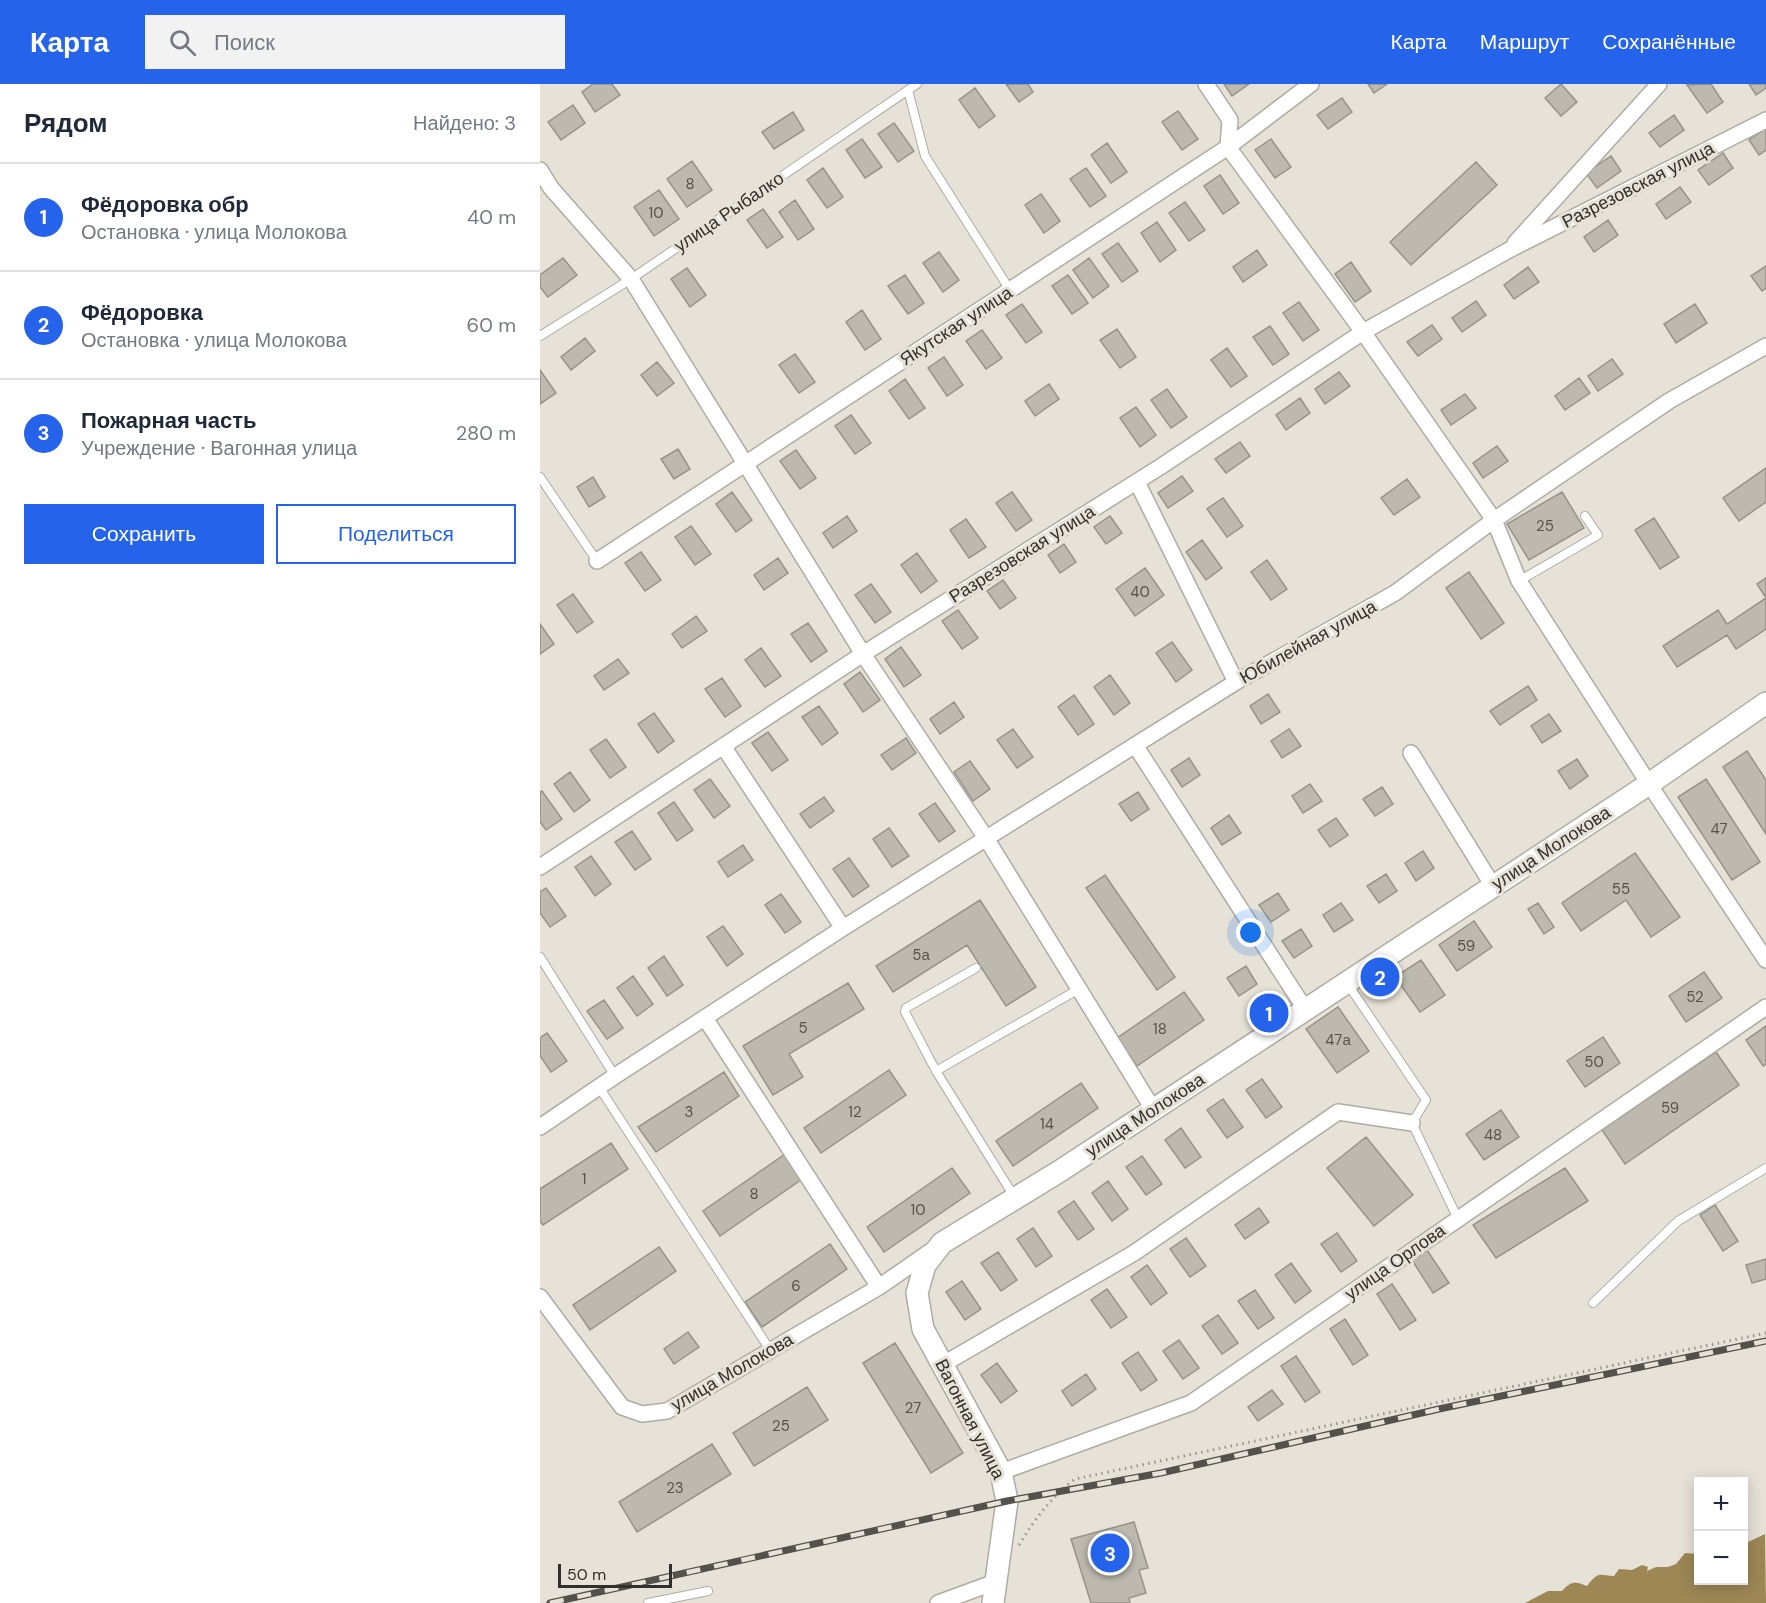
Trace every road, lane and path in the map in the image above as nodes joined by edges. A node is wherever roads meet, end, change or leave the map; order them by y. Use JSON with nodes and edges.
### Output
{"nodes":[{"id":1,"x":917,"y":84,"type":"edge"},
{"id":2,"x":1206,"y":84,"type":"edge"},
{"id":3,"x":1311,"y":84,"type":"edge"},
{"id":4,"x":1659,"y":84,"type":"edge"},
{"id":5,"x":908,"y":90,"type":"junction"},
{"id":6,"x":1766,"y":120,"type":"edge"},
{"id":7,"x":1228,"y":147,"type":"junction"},
{"id":8,"x":540,"y":170,"type":"edge"},
{"id":9,"x":1509,"y":250,"type":"junction"},
{"id":10,"x":631,"y":279,"type":"junction"},
{"id":11,"x":1010,"y":290,"type":"junction"},
{"id":12,"x":1363,"y":332,"type":"junction"},
{"id":13,"x":540,"y":336,"type":"edge"},
{"id":14,"x":1766,"y":346,"type":"edge"},
{"id":15,"x":747,"y":464,"type":"junction"},
{"id":16,"x":540,"y":477,"type":"edge"},
{"id":17,"x":1137,"y":482,"type":"junction"},
{"id":18,"x":1585,"y":516,"type":"dead end"},
{"id":19,"x":1494,"y":520,"type":"junction"},
{"id":20,"x":597,"y":561,"type":"joint"},
{"id":21,"x":1519,"y":581,"type":"junction"},
{"id":22,"x":863,"y":654,"type":"junction"},
{"id":23,"x":1236,"y":681,"type":"junction"},
{"id":24,"x":1766,"y":703,"type":"edge"},
{"id":25,"x":1135,"y":745,"type":"junction"},
{"id":26,"x":723,"y":746,"type":"junction"},
{"id":27,"x":1411,"y":753,"type":"dead end"},
{"id":28,"x":1649,"y":783,"type":"junction"},
{"id":29,"x":986,"y":838,"type":"junction"},
{"id":30,"x":540,"y":867,"type":"edge"},
{"id":31,"x":1493,"y":886,"type":"junction"},
{"id":32,"x":843,"y":928,"type":"junction"},
{"id":33,"x":540,"y":957,"type":"edge"},
{"id":34,"x":1766,"y":960,"type":"edge"},
{"id":35,"x":976,"y":968,"type":"dead end"},
{"id":36,"x":1346,"y":982,"type":"junction"},
{"id":37,"x":1079,"y":989,"type":"junction"},
{"id":38,"x":1766,"y":1007,"type":"edge"},
{"id":39,"x":1305,"y":1009,"type":"junction"},
{"id":40,"x":705,"y":1018,"type":"junction"},
{"id":41,"x":936,"y":1071,"type":"junction"},
{"id":42,"x":615,"y":1076,"type":"junction"},
{"id":43,"x":599,"y":1086,"type":"junction"},
{"id":44,"x":1153,"y":1109,"type":"junction"},
{"id":45,"x":1412,"y":1123,"type":"junction"},
{"id":46,"x":540,"y":1127,"type":"edge"},
{"id":47,"x":1766,"y":1167,"type":"edge"},
{"id":48,"x":1016,"y":1199,"type":"junction"},
{"id":49,"x":1458,"y":1219,"type":"junction"},
{"id":50,"x":942,"y":1243,"type":"junction"},
{"id":51,"x":879,"y":1287,"type":"junction"},
{"id":52,"x":540,"y":1297,"type":"edge"},
{"id":53,"x":1593,"y":1303,"type":"dead end"},
{"id":54,"x":1766,"y":1333,"type":"edge"},
{"id":55,"x":770,"y":1350,"type":"junction"},
{"id":56,"x":942,"y":1365,"type":"junction"},
{"id":57,"x":1001,"y":1472,"type":"junction"},
{"id":58,"x":1016,"y":1551,"type":"dead end"},
{"id":59,"x":998,"y":1581,"type":"junction"},
{"id":60,"x":708,"y":1592,"type":"dead end"},
{"id":61,"x":648,"y":1603,"type":"edge"},
{"id":62,"x":938,"y":1603,"type":"edge"},
{"id":63,"x":993,"y":1603,"type":"edge"}],
"edges":[{"from":1,"to":5,"type":"lane","name":"улица Рыбалко"},
{"from":2,"to":7,"type":"street"},
{"from":3,"to":7,"type":"street","name":"Якутская улица"},
{"from":4,"to":9,"type":"street","name":"Разрезовская улица"},
{"from":5,"to":10,"type":"lane","name":"улица Рыбалко"},
{"from":5,"to":11,"type":"lane"},
{"from":6,"to":9,"type":"street","name":"Разрезовская улица"},
{"from":7,"to":11,"type":"street","name":"Якутская улица"},
{"from":7,"to":12,"type":"street"},
{"from":8,"to":10,"type":"street"},
{"from":9,"to":12,"type":"street","name":"Разрезовская улица"},
{"from":10,"to":13,"type":"lane","name":"улица Рыбалко"},
{"from":10,"to":15,"type":"street"},
{"from":11,"to":15,"type":"street","name":"Якутская улица"},
{"from":12,"to":17,"type":"street","name":"Разрезовская улица"},
{"from":12,"to":19,"type":"street"},
{"from":14,"to":19,"type":"street","name":"Юбилейная улица"},
{"from":15,"to":20,"type":"street","name":"Якутская улица"},
{"from":15,"to":22,"type":"street"},
{"from":16,"to":20,"type":"lane"},
{"from":17,"to":22,"type":"street","name":"Разрезовская улица"},
{"from":17,"to":23,"type":"street"},
{"from":18,"to":21,"type":"lane"},
{"from":19,"to":21,"type":"street"},
{"from":19,"to":23,"type":"street","name":"Юбилейная улица"},
{"from":21,"to":28,"type":"street"},
{"from":22,"to":26,"type":"street","name":"Разрезовская улица"},
{"from":22,"to":29,"type":"street"},
{"from":23,"to":25,"type":"street","name":"Юбилейная улица"},
{"from":24,"to":28,"type":"street","name":"улица Молокова"},
{"from":25,"to":29,"type":"street","name":"Юбилейная улица"},
{"from":25,"to":39,"type":"street"},
{"from":26,"to":30,"type":"street","name":"Разрезовская улица"},
{"from":26,"to":32,"type":"street"},
{"from":27,"to":31,"type":"street"},
{"from":28,"to":31,"type":"street","name":"улица Молокова"},
{"from":28,"to":34,"type":"street"},
{"from":29,"to":32,"type":"street","name":"Юбилейная улица"},
{"from":29,"to":37,"type":"street"},
{"from":31,"to":36,"type":"street","name":"улица Молокова"},
{"from":32,"to":40,"type":"street","name":"Юбилейная улица"},
{"from":33,"to":42,"type":"lane"},
{"from":35,"to":41,"type":"lane"},
{"from":36,"to":39,"type":"street","name":"улица Молокова"},
{"from":36,"to":45,"type":"lane"},
{"from":37,"to":41,"type":"lane"},
{"from":37,"to":44,"type":"street"},
{"from":38,"to":49,"type":"street","name":"улица Орлова"},
{"from":39,"to":44,"type":"street","name":"улица Молокова"},
{"from":40,"to":42,"type":"street","name":"Юбилейная улица"},
{"from":40,"to":51,"type":"street"},
{"from":41,"to":48,"type":"lane"},
{"from":42,"to":43,"type":"street","name":"Юбилейная улица"},
{"from":43,"to":46,"type":"street","name":"Юбилейная улица"},
{"from":43,"to":55,"type":"lane"},
{"from":44,"to":48,"type":"street","name":"улица Молокова"},
{"from":45,"to":49,"type":"lane"},
{"from":45,"to":56,"type":"street"},
{"from":47,"to":53,"type":"lane"},
{"from":48,"to":50,"type":"street","name":"улица Молокова"},
{"from":49,"to":57,"type":"street","name":"улица Орлова"},
{"from":50,"to":51,"type":"street","name":"улица Молокова"},
{"from":50,"to":56,"type":"street","name":"Вагонная улица"},
{"from":51,"to":55,"type":"street","name":"улица Молокова"},
{"from":52,"to":55,"type":"street","name":"улица Молокова"},
{"from":54,"to":58,"type":"path"},
{"from":56,"to":57,"type":"street","name":"Вагонная улица"},
{"from":57,"to":59,"type":"street","name":"Вагонная улица"},
{"from":59,"to":62,"type":"street"},
{"from":59,"to":63,"type":"street","name":"Вагонная улица"},
{"from":60,"to":61,"type":"lane"}]}
